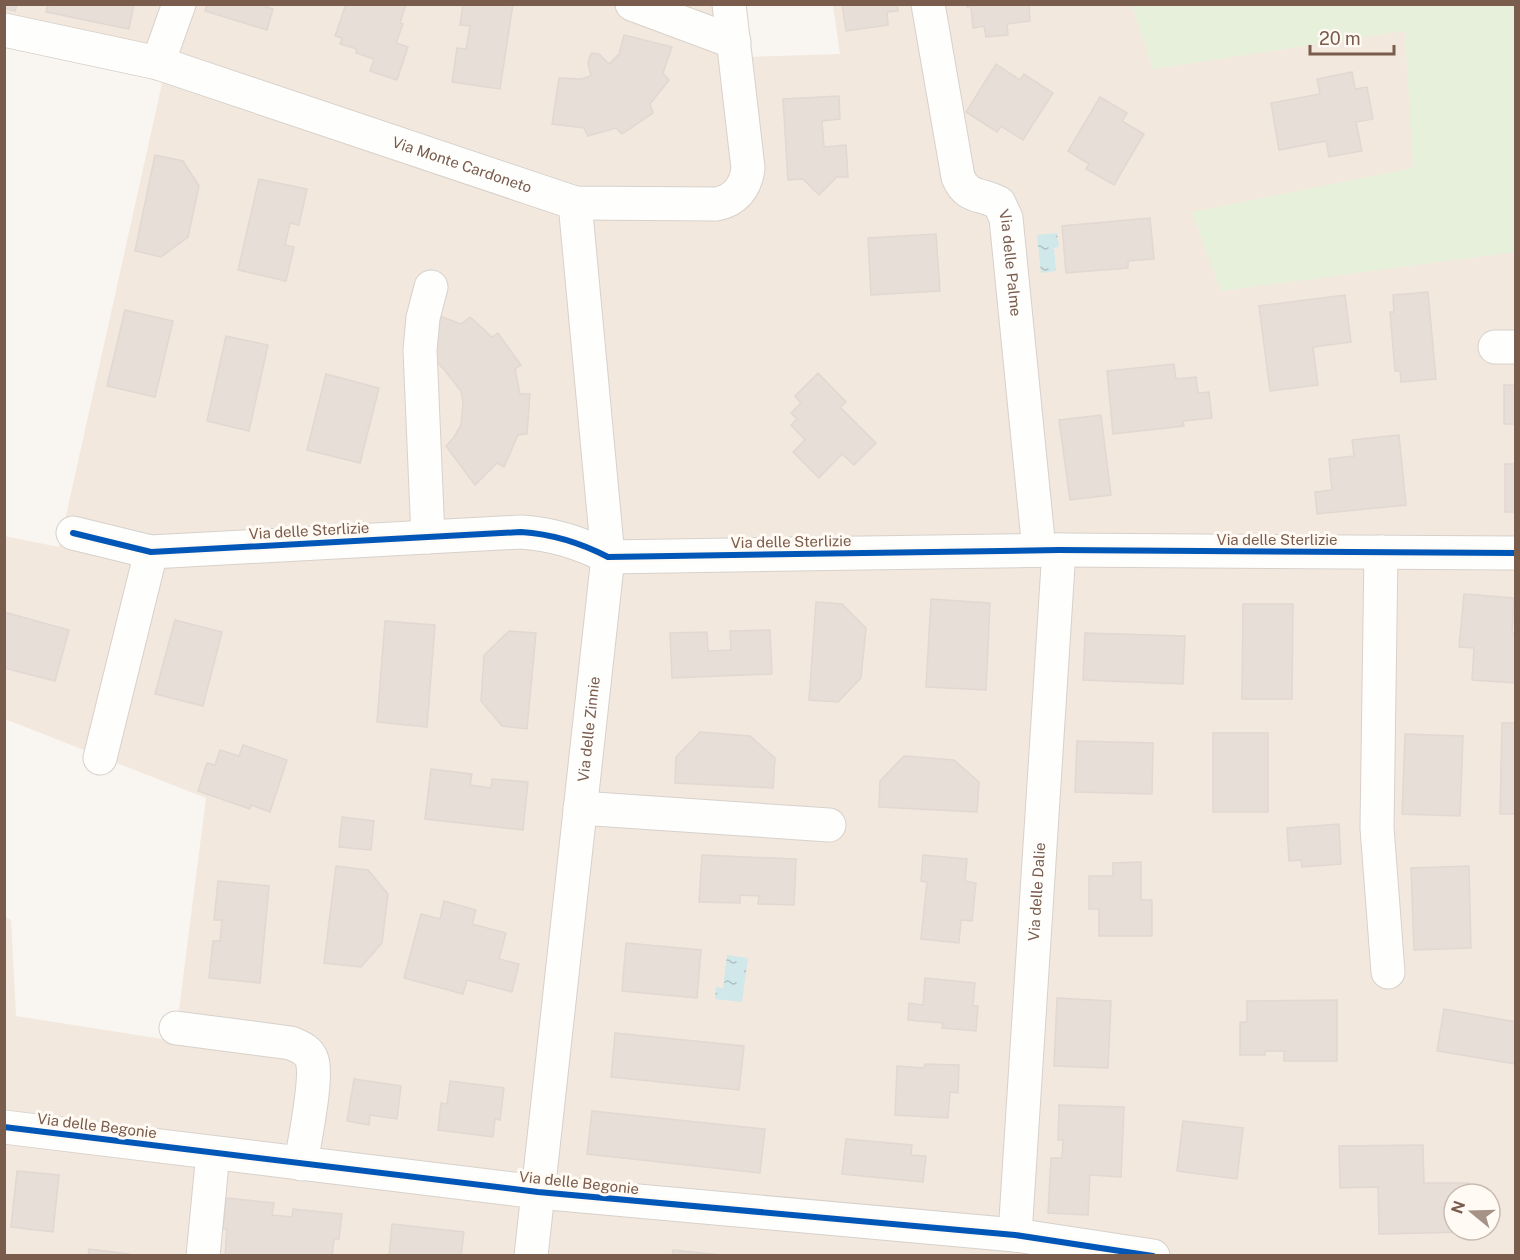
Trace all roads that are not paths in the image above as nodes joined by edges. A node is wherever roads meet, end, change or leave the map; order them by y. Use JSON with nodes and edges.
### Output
{"nodes":[{"id":1,"x":179,"y":4,"type":"edge"},
{"id":2,"x":632,"y":4,"type":"edge"},
{"id":3,"x":729,"y":4,"type":"edge"},
{"id":4,"x":928,"y":4,"type":"edge"},
{"id":5,"x":4,"y":30,"type":"edge"},
{"id":6,"x":734,"y":42,"type":"junction"},
{"id":7,"x":158,"y":63,"type":"junction"},
{"id":8,"x":575,"y":203,"type":"junction"},
{"id":9,"x":431,"y":287,"type":"dead end"},
{"id":10,"x":74,"y":533,"type":"dead end"},
{"id":11,"x":428,"y":537,"type":"junction"},
{"id":12,"x":1049,"y":550,"type":"junction"},
{"id":13,"x":152,"y":552,"type":"junction"},
{"id":14,"x":1381,"y":552,"type":"junction"},
{"id":15,"x":1515,"y":553,"type":"edge"},
{"id":16,"x":609,"y":557,"type":"junction"},
{"id":17,"x":100,"y":758,"type":"dead end"},
{"id":18,"x":580,"y":808,"type":"junction"},
{"id":19,"x":829,"y":825,"type":"dead end"},
{"id":20,"x":1388,"y":972,"type":"dead end"},
{"id":21,"x":176,"y":1028,"type":"dead end"},
{"id":22,"x":4,"y":1127,"type":"edge"},
{"id":23,"x":213,"y":1153,"type":"junction"},
{"id":24,"x":301,"y":1164,"type":"junction"},
{"id":25,"x":538,"y":1192,"type":"junction"},
{"id":26,"x":1015,"y":1235,"type":"junction"},
{"id":27,"x":202,"y":1256,"type":"edge"},
{"id":28,"x":531,"y":1256,"type":"edge"},
{"id":29,"x":1153,"y":1256,"type":"edge"}],
"edges":[{"from":1,"to":7,"type":"street"},
{"from":2,"to":6,"type":"street"},
{"from":3,"to":6,"type":"street","name":"Via Monte Cardoneto"},
{"from":4,"to":12,"type":"street","name":"Via delle Palme"},
{"from":5,"to":7,"type":"street","name":"Via Monte Cardoneto"},
{"from":6,"to":8,"type":"street","name":"Via Monte Cardoneto"},
{"from":7,"to":8,"type":"street","name":"Via Monte Cardoneto"},
{"from":8,"to":16,"type":"street","name":"Via delle Zinnie"},
{"from":9,"to":11,"type":"street"},
{"from":10,"to":13,"type":"street","name":"Via delle Sterlizie"},
{"from":11,"to":13,"type":"street","name":"Via delle Sterlizie"},
{"from":11,"to":16,"type":"street","name":"Via delle Sterlizie"},
{"from":12,"to":14,"type":"street","name":"Via delle Sterlizie"},
{"from":12,"to":16,"type":"street","name":"Via delle Sterlizie"},
{"from":12,"to":26,"type":"street","name":"Via delle Dalie"},
{"from":13,"to":17,"type":"street"},
{"from":14,"to":15,"type":"street","name":"Via delle Sterlizie"},
{"from":14,"to":20,"type":"street"},
{"from":16,"to":18,"type":"street","name":"Via delle Zinnie"},
{"from":18,"to":19,"type":"street"},
{"from":18,"to":25,"type":"street","name":"Via delle Zinnie"},
{"from":21,"to":24,"type":"street"},
{"from":22,"to":23,"type":"street","name":"Via delle Begonie"},
{"from":23,"to":24,"type":"street","name":"Via delle Begonie"},
{"from":23,"to":27,"type":"street"},
{"from":24,"to":25,"type":"street","name":"Via delle Begonie"},
{"from":25,"to":26,"type":"street","name":"Via delle Begonie"},
{"from":25,"to":28,"type":"street","name":"Via delle Zinnie"},
{"from":26,"to":29,"type":"street","name":"Via delle Begonie"}]}
